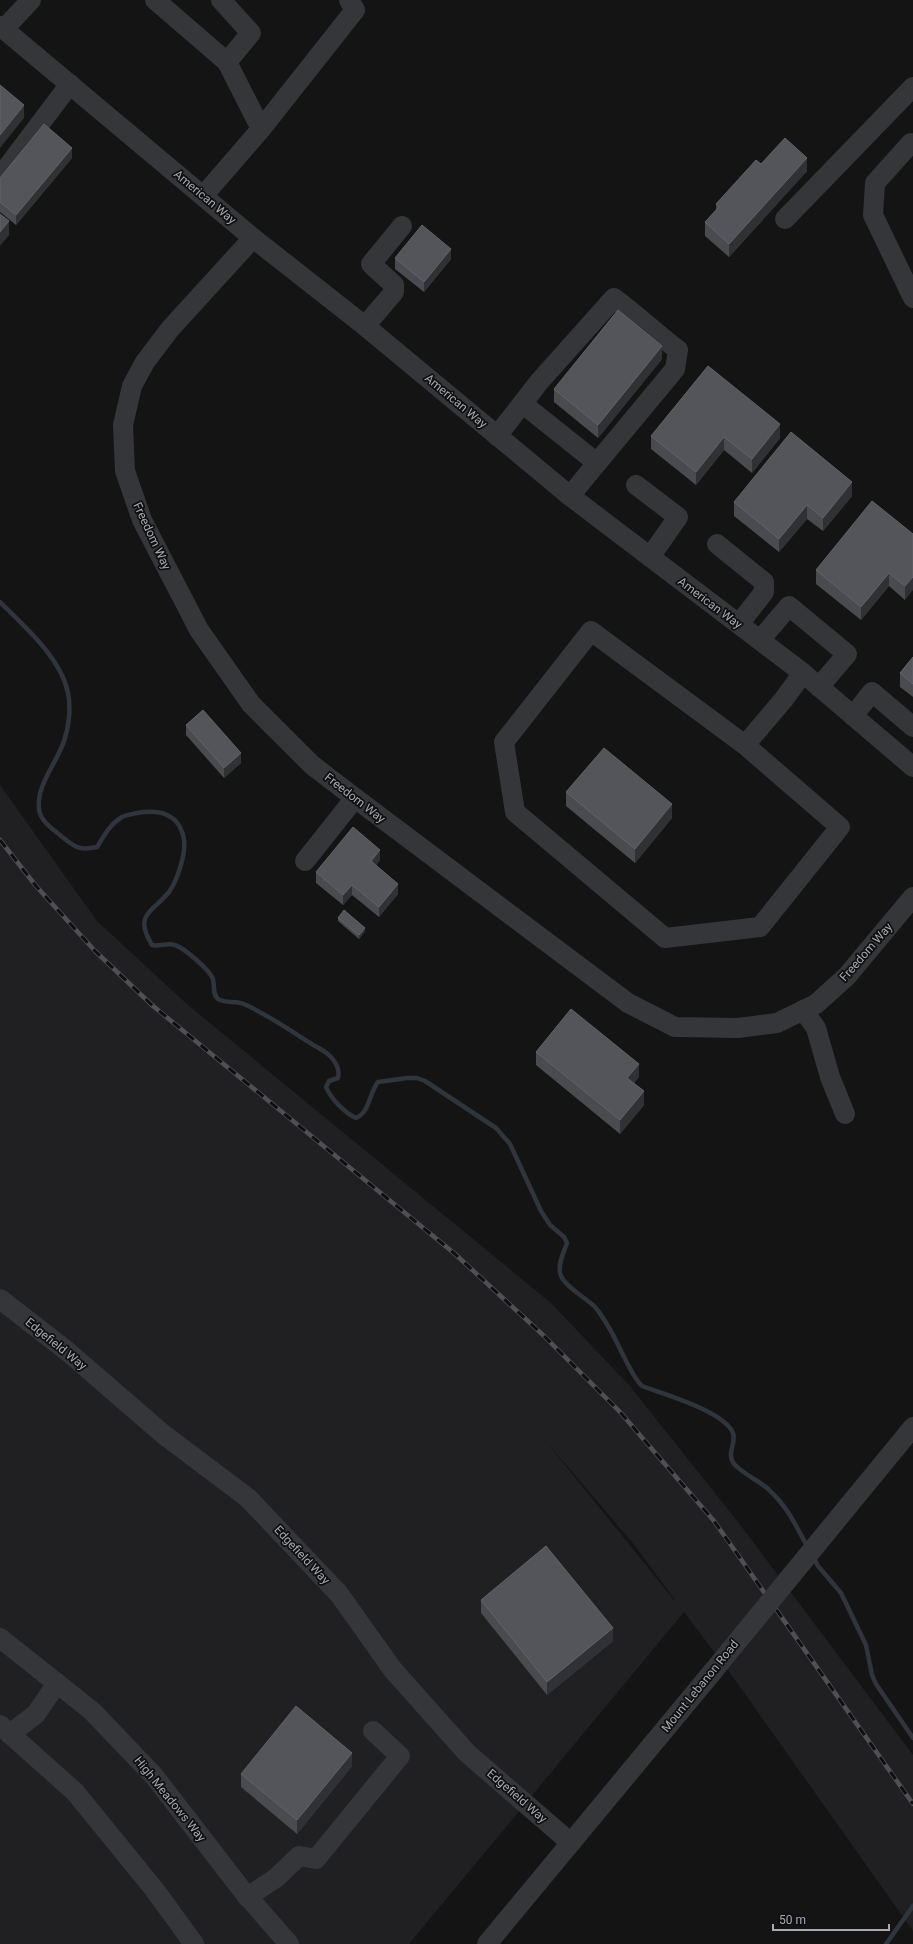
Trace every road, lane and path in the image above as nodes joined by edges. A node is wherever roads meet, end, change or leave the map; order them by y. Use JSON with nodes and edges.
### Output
{"nodes":[{"id":1,"x":31,"y":0,"type":"edge"},
{"id":2,"x":155,"y":0,"type":"edge"},
{"id":3,"x":221,"y":0,"type":"edge"},
{"id":4,"x":349,"y":0,"type":"edge"},
{"id":5,"x":2,"y":28,"type":"edge"},
{"id":6,"x":227,"y":62,"type":"junction"},
{"id":7,"x":70,"y":84,"type":"junction"},
{"id":8,"x":913,"y":87,"type":"edge"},
{"id":9,"x":261,"y":129,"type":"junction"},
{"id":10,"x":912,"y":143,"type":"edge"},
{"id":11,"x":0,"y":177,"type":"edge"},
{"id":12,"x":204,"y":195,"type":"junction"},
{"id":13,"x":785,"y":219,"type":"dead end"},
{"id":14,"x":402,"y":226,"type":"dead end"},
{"id":15,"x":254,"y":238,"type":"junction"},
{"id":16,"x":913,"y":298,"type":"edge"},
{"id":17,"x":365,"y":326,"type":"junction"},
{"id":18,"x":522,"y":404,"type":"junction"},
{"id":19,"x":497,"y":436,"type":"junction"},
{"id":20,"x":597,"y":463,"type":"junction"},
{"id":21,"x":636,"y":485,"type":"dead end"},
{"id":22,"x":570,"y":496,"type":"junction"},
{"id":23,"x":717,"y":544,"type":"dead end"},
{"id":24,"x":650,"y":557,"type":"junction"},
{"id":25,"x":739,"y":624,"type":"junction"},
{"id":26,"x":760,"y":640,"type":"junction"},
{"id":27,"x":803,"y":673,"type":"junction"},
{"id":28,"x":820,"y":687,"type":"junction"},
{"id":29,"x":853,"y":716,"type":"junction"},
{"id":30,"x":913,"y":727,"type":"edge"},
{"id":31,"x":745,"y":744,"type":"junction"},
{"id":32,"x":913,"y":767,"type":"edge"},
{"id":33,"x":355,"y":798,"type":"junction"},
{"id":34,"x":305,"y":861,"type":"dead end"},
{"id":35,"x":913,"y":897,"type":"edge"},
{"id":36,"x":803,"y":1010,"type":"junction"},
{"id":37,"x":845,"y":1114,"type":"dead end"},
{"id":38,"x":0,"y":1299,"type":"edge"},
{"id":39,"x":913,"y":1427,"type":"edge"},
{"id":40,"x":0,"y":1638,"type":"edge"},
{"id":41,"x":57,"y":1683,"type":"junction"},
{"id":42,"x":5,"y":1730,"type":"edge"},
{"id":43,"x":373,"y":1731,"type":"dead end"},
{"id":44,"x":571,"y":1843,"type":"junction"},
{"id":45,"x":247,"y":1897,"type":"junction"},
{"id":46,"x":194,"y":1944,"type":"edge"},
{"id":47,"x":289,"y":1944,"type":"edge"},
{"id":48,"x":487,"y":1944,"type":"edge"}],
"edges":[{"from":1,"to":5,"type":"street"},
{"from":2,"to":6,"type":"street"},
{"from":3,"to":6,"type":"street"},
{"from":4,"to":9,"type":"street"},
{"from":5,"to":7,"type":"street","name":"American Way"},
{"from":6,"to":9,"type":"street"},
{"from":7,"to":11,"type":"street"},
{"from":7,"to":12,"type":"street","name":"American Way"},
{"from":8,"to":13,"type":"street"},
{"from":9,"to":12,"type":"street"},
{"from":10,"to":16,"type":"street"},
{"from":12,"to":15,"type":"street","name":"American Way"},
{"from":14,"to":17,"type":"street"},
{"from":15,"to":17,"type":"street","name":"American Way"},
{"from":15,"to":33,"type":"street","name":"Freedom Way"},
{"from":17,"to":19,"type":"street","name":"American Way"},
{"from":18,"to":19,"type":"street"},
{"from":18,"to":20,"type":"street"},
{"from":18,"to":20,"type":"street"},
{"from":19,"to":22,"type":"street","name":"American Way"},
{"from":20,"to":22,"type":"street"},
{"from":21,"to":24,"type":"street"},
{"from":22,"to":24,"type":"street","name":"American Way"},
{"from":23,"to":25,"type":"street"},
{"from":24,"to":25,"type":"street","name":"American Way"},
{"from":25,"to":26,"type":"street","name":"American Way"},
{"from":26,"to":27,"type":"street","name":"American Way"},
{"from":26,"to":28,"type":"street"},
{"from":27,"to":28,"type":"street","name":"American Way"},
{"from":27,"to":31,"type":"street"},
{"from":28,"to":29,"type":"street","name":"American Way"},
{"from":29,"to":30,"type":"street"},
{"from":29,"to":32,"type":"street","name":"American Way"},
{"from":31,"to":31,"type":"street"},
{"from":33,"to":34,"type":"street"},
{"from":33,"to":36,"type":"street","name":"Freedom Way"},
{"from":35,"to":36,"type":"street","name":"Freedom Way"},
{"from":36,"to":37,"type":"street"},
{"from":38,"to":44,"type":"street","name":"Edgefield Way"},
{"from":39,"to":44,"type":"street","name":"Mount Lebanon Road","bridge":true},
{"from":40,"to":41,"type":"street","name":"High Meadows Way"},
{"from":41,"to":42,"type":"street"},
{"from":41,"to":45,"type":"street","name":"High Meadows Way"},
{"from":42,"to":46,"type":"street"},
{"from":43,"to":45,"type":"street"},
{"from":44,"to":48,"type":"street","name":"Mount Lebanon Road"},
{"from":45,"to":47,"type":"street","name":"High Meadows Way"}]}
